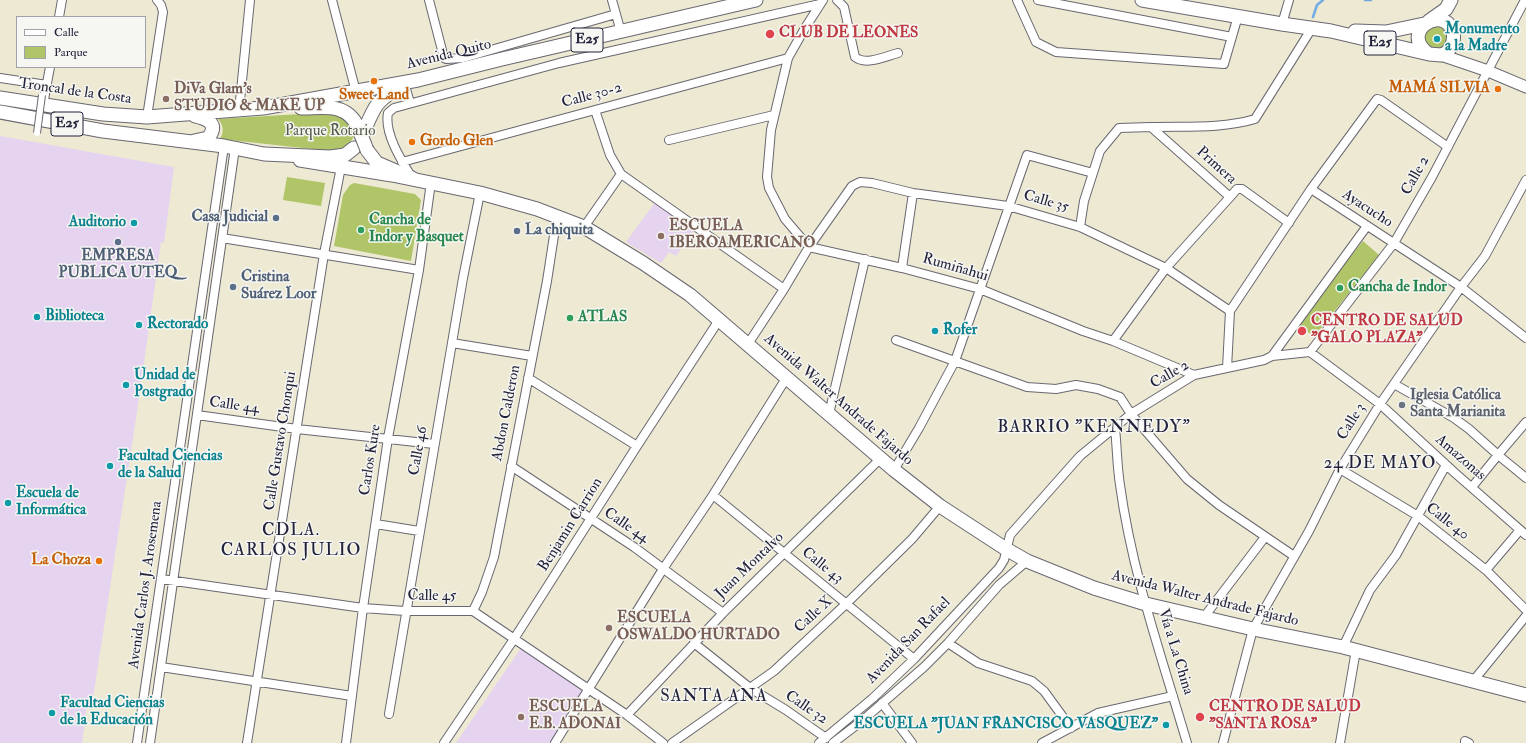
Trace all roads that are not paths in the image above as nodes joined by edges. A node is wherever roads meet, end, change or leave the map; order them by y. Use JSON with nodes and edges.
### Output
{"nodes":[{"id":1,"x":62,"y":0,"type":"edge"},
{"id":2,"x":156,"y":0,"type":"edge"},
{"id":3,"x":250,"y":0,"type":"edge"},
{"id":4,"x":332,"y":0,"type":"edge"},
{"id":5,"x":429,"y":0,"type":"edge"},
{"id":6,"x":612,"y":0,"type":"edge"},
{"id":7,"x":756,"y":0,"type":"edge"},
{"id":8,"x":837,"y":0,"type":"edge"},
{"id":9,"x":1017,"y":0,"type":"edge"},
{"id":10,"x":1038,"y":0,"type":"edge"},
{"id":11,"x":1142,"y":0,"type":"edge"},
{"id":12,"x":1289,"y":0,"type":"edge"},
{"id":13,"x":1452,"y":0,"type":"edge"},
{"id":14,"x":1525,"y":0,"type":"edge"},
{"id":15,"x":822,"y":2,"type":"edge"},
{"id":16,"x":616,"y":14,"type":"junction"},
{"id":17,"x":59,"y":16,"type":"edge"},
{"id":18,"x":1238,"y":16,"type":"junction"},
{"id":19,"x":1427,"y":23,"type":"junction"},
{"id":20,"x":1282,"y":24,"type":"junction"},
{"id":21,"x":1450,"y":27,"type":"junction"},
{"id":22,"x":1312,"y":28,"type":"junction"},
{"id":23,"x":1331,"y":31,"type":"junction"},
{"id":24,"x":621,"y":32,"type":"junction"},
{"id":25,"x":1232,"y":37,"type":"junction"},
{"id":26,"x":898,"y":53,"type":"dead end"},
{"id":27,"x":1435,"y":55,"type":"junction"},
{"id":28,"x":788,"y":58,"type":"junction"},
{"id":29,"x":50,"y":68,"type":"edge"},
{"id":30,"x":1488,"y":71,"type":"junction"},
{"id":31,"x":0,"y":78,"type":"edge"},
{"id":32,"x":418,"y":80,"type":"junction"},
{"id":33,"x":47,"y":85,"type":"junction"},
{"id":34,"x":405,"y":86,"type":"junction"},
{"id":35,"x":1526,"y":87,"type":"edge"},
{"id":36,"x":356,"y":92,"type":"junction"},
{"id":37,"x":0,"y":98,"type":"edge"},
{"id":38,"x":43,"y":100,"type":"junction"},
{"id":39,"x":410,"y":103,"type":"junction"},
{"id":40,"x":263,"y":108,"type":"junction"},
{"id":41,"x":595,"y":110,"type":"junction"},
{"id":42,"x":239,"y":111,"type":"junction"},
{"id":43,"x":0,"y":112,"type":"edge"},
{"id":44,"x":188,"y":114,"type":"junction"},
{"id":45,"x":774,"y":115,"type":"junction"},
{"id":46,"x":147,"y":117,"type":"junction"},
{"id":47,"x":1151,"y":127,"type":"junction"},
{"id":48,"x":361,"y":128,"type":"junction"},
{"id":49,"x":37,"y":133,"type":"dead end"},
{"id":50,"x":134,"y":135,"type":"joint"},
{"id":51,"x":669,"y":140,"type":"dead end"},
{"id":52,"x":187,"y":142,"type":"junction"},
{"id":53,"x":230,"y":147,"type":"junction"},
{"id":54,"x":1448,"y":147,"type":"junction"},
{"id":55,"x":354,"y":148,"type":"dead end"},
{"id":56,"x":264,"y":154,"type":"junction"},
{"id":57,"x":402,"y":162,"type":"junction"},
{"id":58,"x":341,"y":167,"type":"junction"},
{"id":59,"x":1093,"y":173,"type":"junction"},
{"id":60,"x":621,"y":174,"type":"junction"},
{"id":61,"x":412,"y":178,"type":"junction"},
{"id":62,"x":1526,"y":180,"type":"edge"},
{"id":63,"x":431,"y":182,"type":"junction"},
{"id":64,"x":1311,"y":189,"type":"junction"},
{"id":65,"x":480,"y":193,"type":"junction"},
{"id":66,"x":913,"y":193,"type":"junction"},
{"id":67,"x":1230,"y":197,"type":"junction"},
{"id":68,"x":1008,"y":206,"type":"junction"},
{"id":69,"x":557,"y":216,"type":"junction"},
{"id":70,"x":1289,"y":223,"type":"junction"},
{"id":71,"x":1368,"y":226,"type":"junction"},
{"id":72,"x":584,"y":227,"type":"junction"},
{"id":73,"x":1080,"y":227,"type":"junction"},
{"id":74,"x":222,"y":238,"type":"junction"},
{"id":75,"x":1394,"y":243,"type":"junction"},
{"id":76,"x":809,"y":247,"type":"junction"},
{"id":77,"x":324,"y":254,"type":"junction"},
{"id":78,"x":865,"y":259,"type":"junction"},
{"id":79,"x":902,"y":268,"type":"junction"},
{"id":80,"x":1166,"y":268,"type":"junction"},
{"id":81,"x":419,"y":270,"type":"junction"},
{"id":82,"x":1461,"y":287,"type":"junction"},
{"id":83,"x":784,"y":289,"type":"junction"},
{"id":84,"x":980,"y":289,"type":"junction"},
{"id":85,"x":1230,"y":312,"type":"junction"},
{"id":86,"x":719,"y":320,"type":"junction"},
{"id":87,"x":1526,"y":338,"type":"edge"},
{"id":88,"x":896,"y":340,"type":"dead end"},
{"id":89,"x":1113,"y":341,"type":"junction"},
{"id":90,"x":452,"y":343,"type":"junction"},
{"id":91,"x":748,"y":344,"type":"junction"},
{"id":92,"x":1310,"y":352,"type":"junction"},
{"id":93,"x":532,"y":356,"type":"junction"},
{"id":94,"x":1272,"y":356,"type":"junction"},
{"id":95,"x":955,"y":361,"type":"junction"},
{"id":96,"x":1227,"y":368,"type":"junction"},
{"id":97,"x":1194,"y":375,"type":"junction"},
{"id":98,"x":787,"y":377,"type":"junction"},
{"id":99,"x":528,"y":378,"type":"junction"},
{"id":100,"x":1394,"y":384,"type":"junction"},
{"id":101,"x":1380,"y":404,"type":"junction"},
{"id":102,"x":829,"y":414,"type":"junction"},
{"id":103,"x":1132,"y":414,"type":"junction"},
{"id":104,"x":197,"y":415,"type":"junction"},
{"id":105,"x":1526,"y":422,"type":"edge"},
{"id":106,"x":1115,"y":428,"type":"junction"},
{"id":107,"x":297,"y":429,"type":"junction"},
{"id":108,"x":388,"y":438,"type":"junction"},
{"id":109,"x":434,"y":444,"type":"junction"},
{"id":110,"x":637,"y":446,"type":"junction"},
{"id":111,"x":1498,"y":455,"type":"junction"},
{"id":112,"x":880,"y":459,"type":"junction"},
{"id":113,"x":1446,"y":465,"type":"junction"},
{"id":114,"x":511,"y":466,"type":"junction"},
{"id":115,"x":1340,"y":469,"type":"junction"},
{"id":116,"x":894,"y":470,"type":"junction"},
{"id":117,"x":1526,"y":478,"type":"edge"},
{"id":118,"x":1472,"y":487,"type":"junction"},
{"id":119,"x":713,"y":495,"type":"junction"},
{"id":120,"x":940,"y":506,"type":"junction"},
{"id":121,"x":1418,"y":516,"type":"junction"},
{"id":122,"x":591,"y":519,"type":"junction"},
{"id":123,"x":376,"y":524,"type":"junction"},
{"id":124,"x":419,"y":531,"type":"junction"},
{"id":125,"x":1523,"y":532,"type":"edge"},
{"id":126,"x":1265,"y":537,"type":"junction"},
{"id":127,"x":1006,"y":549,"type":"junction"},
{"id":128,"x":784,"y":554,"type":"junction"},
{"id":129,"x":1294,"y":556,"type":"junction"},
{"id":130,"x":1028,"y":561,"type":"junction"},
{"id":131,"x":663,"y":569,"type":"junction"},
{"id":132,"x":1486,"y":570,"type":"junction"},
{"id":133,"x":161,"y":579,"type":"junction"},
{"id":134,"x":173,"y":581,"type":"junction"},
{"id":135,"x":272,"y":596,"type":"junction"},
{"id":136,"x":846,"y":604,"type":"junction"},
{"id":137,"x":1146,"y":604,"type":"junction"},
{"id":138,"x":363,"y":608,"type":"junction"},
{"id":139,"x":1526,"y":610,"type":"edge"},
{"id":140,"x":405,"y":611,"type":"junction"},
{"id":141,"x":473,"y":611,"type":"junction"},
{"id":142,"x":723,"y":613,"type":"junction"},
{"id":143,"x":1526,"y":616,"type":"edge"},
{"id":144,"x":1204,"y":617,"type":"junction"},
{"id":145,"x":1253,"y":629,"type":"junction"},
{"id":146,"x":514,"y":639,"type":"junction"},
{"id":147,"x":694,"y":643,"type":"junction"},
{"id":148,"x":948,"y":644,"type":"junction"},
{"id":149,"x":1343,"y":647,"type":"junction"},
{"id":150,"x":1356,"y":650,"type":"junction"},
{"id":151,"x":914,"y":659,"type":"junction"},
{"id":152,"x":161,"y":666,"type":"junction"},
{"id":153,"x":1474,"y":680,"type":"junction"},
{"id":154,"x":257,"y":682,"type":"junction"},
{"id":155,"x":750,"y":688,"type":"junction"},
{"id":156,"x":588,"y":690,"type":"junction"},
{"id":157,"x":1526,"y":695,"type":"edge"},
{"id":158,"x":352,"y":696,"type":"junction"},
{"id":159,"x":1173,"y":696,"type":"junction"},
{"id":160,"x":882,"y":703,"type":"junction"},
{"id":161,"x":389,"y":714,"type":"dead end"},
{"id":162,"x":627,"y":714,"type":"junction"},
{"id":163,"x":1071,"y":728,"type":"junction"},
{"id":164,"x":826,"y":742,"type":"edge"},
{"id":165,"x":137,"y":743,"type":"edge"},
{"id":166,"x":150,"y":743,"type":"edge"},
{"id":167,"x":247,"y":743,"type":"edge"},
{"id":168,"x":346,"y":743,"type":"edge"},
{"id":169,"x":444,"y":743,"type":"edge"},
{"id":170,"x":555,"y":743,"type":"edge"},
{"id":171,"x":663,"y":743,"type":"edge"},
{"id":172,"x":672,"y":743,"type":"edge"},
{"id":173,"x":912,"y":743,"type":"edge"},
{"id":174,"x":1042,"y":743,"type":"edge"},
{"id":175,"x":1187,"y":743,"type":"edge"},
{"id":176,"x":1223,"y":743,"type":"edge"},
{"id":177,"x":1340,"y":743,"type":"edge"},
{"id":178,"x":1465,"y":743,"type":"edge"},
{"id":179,"x":1469,"y":743,"type":"edge"}],
"edges":[{"from":1,"to":17,"type":"street"},
{"from":2,"to":46,"type":"street"},
{"from":3,"to":42,"type":"street"},
{"from":4,"to":36,"type":"street"},
{"from":5,"to":16,"type":"street"},
{"from":6,"to":16,"type":"street"},
{"from":7,"to":24,"type":"main road","name":"Avenida Quito","number":"E25"},
{"from":8,"to":26,"type":"street"},
{"from":9,"to":25,"type":"street"},
{"from":10,"to":25,"type":"street"},
{"from":11,"to":18,"type":"main road","number":"E25"},
{"from":12,"to":20,"type":"street"},
{"from":13,"to":19,"type":"main road","number":"E25"},
{"from":13,"to":21,"type":"main road","number":"E25"},
{"from":14,"to":30,"type":"street","name":"Calle 2"},
{"from":15,"to":28,"type":"street"},
{"from":15,"to":39,"type":"street"},
{"from":16,"to":24,"type":"street"},
{"from":18,"to":20,"type":"main road","number":"E25"},
{"from":18,"to":25,"type":"street"},
{"from":19,"to":21,"type":"main road","number":"E25"},
{"from":19,"to":23,"type":"main road","number":"E25"},
{"from":19,"to":27,"type":"main road","number":"E25"},
{"from":20,"to":22,"type":"main road","number":"E25"},
{"from":21,"to":27,"type":"main road","number":"E25"},
{"from":22,"to":23,"type":"main road","number":"E25"},
{"from":22,"to":47,"type":"street"},
{"from":23,"to":27,"type":"main road","number":"E25"},
{"from":24,"to":32,"type":"main road","name":"Avenida Quito","number":"E25"},
{"from":27,"to":30,"type":"main road"},
{"from":28,"to":41,"type":"street","name":"Calle 30-2"},
{"from":28,"to":45,"type":"street"},
{"from":29,"to":33,"type":"street"},
{"from":30,"to":35,"type":"main road"},
{"from":30,"to":54,"type":"street","name":"Calle 2"},
{"from":31,"to":33,"type":"street"},
{"from":32,"to":34,"type":"main road"},
{"from":32,"to":36,"type":"main road","name":"Avenida Quito","number":"E25"},
{"from":33,"to":38,"type":"street"},
{"from":34,"to":39,"type":"street"},
{"from":34,"to":48,"type":"main road"},
{"from":36,"to":40,"type":"main road","name":"Avenida Quito","number":"E25"},
{"from":37,"to":38,"type":"main road","name":"Troncal de la Costa","number":"E25"},
{"from":38,"to":46,"type":"main road","name":"Troncal de la Costa","number":"E25"},
{"from":38,"to":49,"type":"street","bridge":true},
{"from":39,"to":57,"type":"street"},
{"from":40,"to":42,"type":"main road","name":"Avenida Quito","number":"E25"},
{"from":40,"to":48,"type":"main road"},
{"from":41,"to":57,"type":"street","name":"Calle 30-2"},
{"from":41,"to":60,"type":"street"},
{"from":42,"to":44,"type":"main road","name":"Avenida Quito","number":"E25"},
{"from":43,"to":50,"type":"main road","name":"Troncal de la Costa","number":"E25"},
{"from":44,"to":46,"type":"main road","name":"Avenida Quito","number":"E25"},
{"from":44,"to":52,"type":"main road"},
{"from":45,"to":51,"type":"street"},
{"from":45,"to":76,"type":"street"},
{"from":47,"to":59,"type":"street"},
{"from":47,"to":67,"type":"street","name":"Primera"},
{"from":48,"to":61,"type":"main road","bridge":true},
{"from":50,"to":52,"type":"main road","name":"Avenida Walter Andrade Fajardo","number":"E25"},
{"from":52,"to":53,"type":"main road","name":"Avenida Walter Andrade Fajardo","number":"E25"},
{"from":53,"to":56,"type":"main road","name":"Avenida Walter Andrade Fajardo","number":"E25"},
{"from":53,"to":74,"type":"street","name":"Avenida Carlos J. Arosemena"},
{"from":53,"to":133,"type":"street","name":"Avenida Carlos J. Arosemena"},
{"from":54,"to":64,"type":"street"},
{"from":54,"to":75,"type":"street","name":"Calle 2"},
{"from":55,"to":56,"type":"main road"},
{"from":56,"to":58,"type":"main road","name":"Avenida Walter Andrade Fajardo"},
{"from":57,"to":61,"type":"street"},
{"from":58,"to":61,"type":"main road","name":"Avenida Walter Andrade Fajardo"},
{"from":58,"to":77,"type":"street","name":"Calle Gustavo Chonqui"},
{"from":59,"to":68,"type":"street"},
{"from":59,"to":73,"type":"street"},
{"from":60,"to":72,"type":"street"},
{"from":60,"to":83,"type":"street"},
{"from":61,"to":63,"type":"main road","name":"Avenida Walter Andrade Fajardo"},
{"from":62,"to":82,"type":"street","name":"Calle 3"},
{"from":63,"to":65,"type":"main road","name":"Avenida Walter Andrade Fajardo"},
{"from":63,"to":81,"type":"street","name":"Carlos Kure"},
{"from":64,"to":70,"type":"street"},
{"from":64,"to":71,"type":"street","name":"Ayacucho"},
{"from":65,"to":69,"type":"main road","name":"Avenida Walter Andrade Fajardo"},
{"from":65,"to":90,"type":"street","name":"Calle 46"},
{"from":66,"to":68,"type":"street","name":"Calle 35"},
{"from":66,"to":76,"type":"street","name":"Calle 35"},
{"from":66,"to":79,"type":"street"},
{"from":67,"to":70,"type":"street"},
{"from":67,"to":80,"type":"street","name":"Primera"},
{"from":68,"to":73,"type":"street","name":"Calle 35"},
{"from":68,"to":84,"type":"street"},
{"from":69,"to":72,"type":"main road","name":"Avenida Walter Andrade Fajardo"},
{"from":69,"to":93,"type":"street","name":"Abdon Calderon"},
{"from":70,"to":85,"type":"street"},
{"from":71,"to":75,"type":"street","name":"Ayacucho"},
{"from":71,"to":94,"type":"street"},
{"from":72,"to":86,"type":"main road","name":"Avenida Walter Andrade Fajardo"},
{"from":73,"to":80,"type":"street","name":"Calle 35"},
{"from":74,"to":77,"type":"street"},
{"from":74,"to":104,"type":"street","name":"Avenida Carlos J. Arosemena"},
{"from":75,"to":82,"type":"street","name":"Ayacucho"},
{"from":75,"to":92,"type":"street","name":"Calle 2"},
{"from":76,"to":78,"type":"street","name":"Rumiñahui"},
{"from":76,"to":83,"type":"street"},
{"from":77,"to":81,"type":"street"},
{"from":77,"to":107,"type":"street","name":"Calle Gustavo Chonqui"},
{"from":78,"to":79,"type":"street","name":"Rumiñahui"},
{"from":78,"to":102,"type":"street"},
{"from":79,"to":84,"type":"street","name":"Rumiñahui"},
{"from":80,"to":85,"type":"street","name":"Calle 35"},
{"from":80,"to":89,"type":"street","name":"Primera"},
{"from":81,"to":108,"type":"street","name":"Carlos Kure"},
{"from":82,"to":87,"type":"street","name":"Ayacucho"},
{"from":82,"to":100,"type":"street","name":"Calle 3"},
{"from":83,"to":91,"type":"street"},
{"from":84,"to":89,"type":"street","name":"Rumiñahui"},
{"from":84,"to":95,"type":"street"},
{"from":85,"to":96,"type":"street"},
{"from":86,"to":91,"type":"main road","name":"Avenida Walter Andrade Fajardo"},
{"from":86,"to":110,"type":"street","name":"Benjamin Carrion"},
{"from":88,"to":95,"type":"street"},
{"from":89,"to":97,"type":"street","name":"Rumiñahui"},
{"from":90,"to":93,"type":"street"},
{"from":90,"to":109,"type":"street","name":"Calle 46"},
{"from":91,"to":98,"type":"main road","name":"Avenida Walter Andrade Fajardo"},
{"from":92,"to":94,"type":"street"},
{"from":92,"to":101,"type":"street","name":"Amazonas"},
{"from":93,"to":99,"type":"street","name":"Abdon Calderon"},
{"from":94,"to":96,"type":"street","name":"Calle 2"},
{"from":95,"to":103,"type":"street"},
{"from":95,"to":116,"type":"street"},
{"from":96,"to":97,"type":"street","name":"Calle 2"},
{"from":97,"to":103,"type":"street","name":"Calle 2"},
{"from":98,"to":102,"type":"main road","name":"Avenida Walter Andrade Fajardo"},
{"from":98,"to":119,"type":"street"},
{"from":99,"to":110,"type":"street"},
{"from":99,"to":114,"type":"street","name":"Abdon Calderon"},
{"from":100,"to":101,"type":"street","name":"Calle 3"},
{"from":100,"to":111,"type":"street"},
{"from":101,"to":113,"type":"street","name":"Amazonas"},
{"from":101,"to":115,"type":"street","name":"Calle 3"},
{"from":102,"to":112,"type":"main road","name":"Avenida Walter Andrade Fajardo"},
{"from":103,"to":106,"type":"street","name":"Calle 2"},
{"from":103,"to":126,"type":"street"},
{"from":104,"to":107,"type":"street","name":"Calle 44"},
{"from":104,"to":134,"type":"street","name":"Avenida Carlos J. Arosemena"},
{"from":105,"to":111,"type":"street"},
{"from":106,"to":127,"type":"street","name":"Calle 2"},
{"from":106,"to":137,"type":"street","name":"Vía a La China"},
{"from":107,"to":108,"type":"street","name":"Calle 44"},
{"from":107,"to":135,"type":"street","name":"Calle Gustavo Chonqui"},
{"from":108,"to":109,"type":"street","name":"Calle 44"},
{"from":108,"to":123,"type":"street","name":"Carlos Kure"},
{"from":109,"to":124,"type":"street","name":"Calle 46"},
{"from":110,"to":122,"type":"street","name":"Benjamin Carrion"},
{"from":111,"to":117,"type":"street"},
{"from":111,"to":118,"type":"street"},
{"from":112,"to":116,"type":"main road","name":"Avenida Walter Andrade Fajardo"},
{"from":112,"to":128,"type":"street","name":"Juan Montalvo"},
{"from":113,"to":118,"type":"street","name":"Amazonas"},
{"from":113,"to":121,"type":"street"},
{"from":114,"to":122,"type":"street","name":"Calle 44"},
{"from":114,"to":141,"type":"street","name":"Abdon Calderon"},
{"from":115,"to":121,"type":"street","name":"Calle 40"},
{"from":115,"to":129,"type":"street","name":"Calle 3"},
{"from":116,"to":120,"type":"main road","name":"Avenida Walter Andrade Fajardo"},
{"from":118,"to":125,"type":"street","name":"Amazonas"},
{"from":119,"to":128,"type":"street","name":"Calle 43"},
{"from":119,"to":131,"type":"street"},
{"from":120,"to":127,"type":"main road","name":"Avenida Walter Andrade Fajardo"},
{"from":120,"to":136,"type":"street","name":"Calle X"},
{"from":121,"to":132,"type":"street","name":"Calle 40"},
{"from":121,"to":149,"type":"street"},
{"from":122,"to":131,"type":"street","name":"Calle 44"},
{"from":122,"to":146,"type":"street","name":"Benjamin Carrion"},
{"from":123,"to":124,"type":"street"},
{"from":123,"to":138,"type":"street","name":"Carlos Kure"},
{"from":124,"to":140,"type":"street","name":"Calle 46"},
{"from":125,"to":132,"type":"street"},
{"from":126,"to":129,"type":"street"},
{"from":126,"to":144,"type":"street"},
{"from":127,"to":130,"type":"main road","name":"Avenida Walter Andrade Fajardo"},
{"from":127,"to":151,"type":"street","name":"Avenida San Rafael"},
{"from":128,"to":136,"type":"street","name":"Calle 43"},
{"from":128,"to":142,"type":"street","name":"Juan Montalvo"},
{"from":129,"to":145,"type":"street","name":"Calle 3"},
{"from":130,"to":137,"type":"main road","name":"Avenida Walter Andrade Fajardo"},
{"from":130,"to":148,"type":"street","name":"Avenida San Rafael"},
{"from":131,"to":142,"type":"street","name":"Calle 44"},
{"from":131,"to":156,"type":"street"},
{"from":132,"to":139,"type":"street","name":"Calle 40"},
{"from":133,"to":134,"type":"street","name":"Calle 45"},
{"from":133,"to":165,"type":"street","name":"Avenida Carlos J. Arosemena"},
{"from":134,"to":135,"type":"street","name":"Calle 45"},
{"from":134,"to":152,"type":"street","name":"Avenida Carlos J. Arosemena"},
{"from":135,"to":138,"type":"street","name":"Calle 45"},
{"from":135,"to":154,"type":"street","name":"Calle Gustavo Chonqui"},
{"from":136,"to":151,"type":"street","name":"Calle 43"},
{"from":136,"to":155,"type":"street","name":"Calle X"},
{"from":137,"to":144,"type":"main road","name":"Avenida Walter Andrade Fajardo"},
{"from":137,"to":159,"type":"street","name":"Vía a La China"},
{"from":138,"to":140,"type":"street","name":"Calle 45"},
{"from":138,"to":158,"type":"street","name":"Carlos Kure"},
{"from":140,"to":141,"type":"street","name":"Calle 45"},
{"from":140,"to":161,"type":"street","name":"Calle 46"},
{"from":141,"to":146,"type":"street","name":"Calle 45"},
{"from":142,"to":147,"type":"street","name":"Juan Montalvo"},
{"from":143,"to":153,"type":"street"},
{"from":144,"to":145,"type":"main road","name":"Avenida Walter Andrade Fajardo"},
{"from":145,"to":149,"type":"main road","name":"Avenida Walter Andrade Fajardo"},
{"from":145,"to":176,"type":"street","name":"Calle 3"},
{"from":146,"to":156,"type":"street","name":"Calle 45"},
{"from":146,"to":169,"type":"street","name":"Benjamin Carrion"},
{"from":147,"to":155,"type":"street","name":"Calle 32"},
{"from":147,"to":162,"type":"street","name":"Juan Montalvo"},
{"from":148,"to":160,"type":"street","name":"Avenida San Rafael"},
{"from":148,"to":163,"type":"street"},
{"from":149,"to":150,"type":"main road","name":"Avenida Walter Andrade Fajardo"},
{"from":150,"to":153,"type":"main road","name":"Avenida Walter Andrade Fajardo"},
{"from":150,"to":177,"type":"street"},
{"from":151,"to":164,"type":"street","name":"Avenida San Rafael"},
{"from":152,"to":154,"type":"street"},
{"from":152,"to":166,"type":"street","name":"Avenida Carlos J. Arosemena"},
{"from":153,"to":157,"type":"main road","name":"Avenida Walter Andrade Fajardo"},
{"from":154,"to":158,"type":"street"},
{"from":154,"to":167,"type":"street","name":"Calle Gustavo Chonqui"},
{"from":155,"to":164,"type":"street","name":"Calle 32"},
{"from":155,"to":172,"type":"street","name":"Calle X"},
{"from":156,"to":162,"type":"street","name":"Calle 45"},
{"from":156,"to":170,"type":"street"},
{"from":158,"to":168,"type":"street","name":"Carlos Kure"},
{"from":159,"to":163,"type":"street"},
{"from":159,"to":175,"type":"street","name":"Vía a La China"},
{"from":160,"to":164,"type":"street","name":"Avenida San Rafael"},
{"from":160,"to":173,"type":"street"},
{"from":162,"to":171,"type":"street","name":"Calle 45"},
{"from":163,"to":174,"type":"street"},
{"from":178,"to":179,"type":"street"}]}
